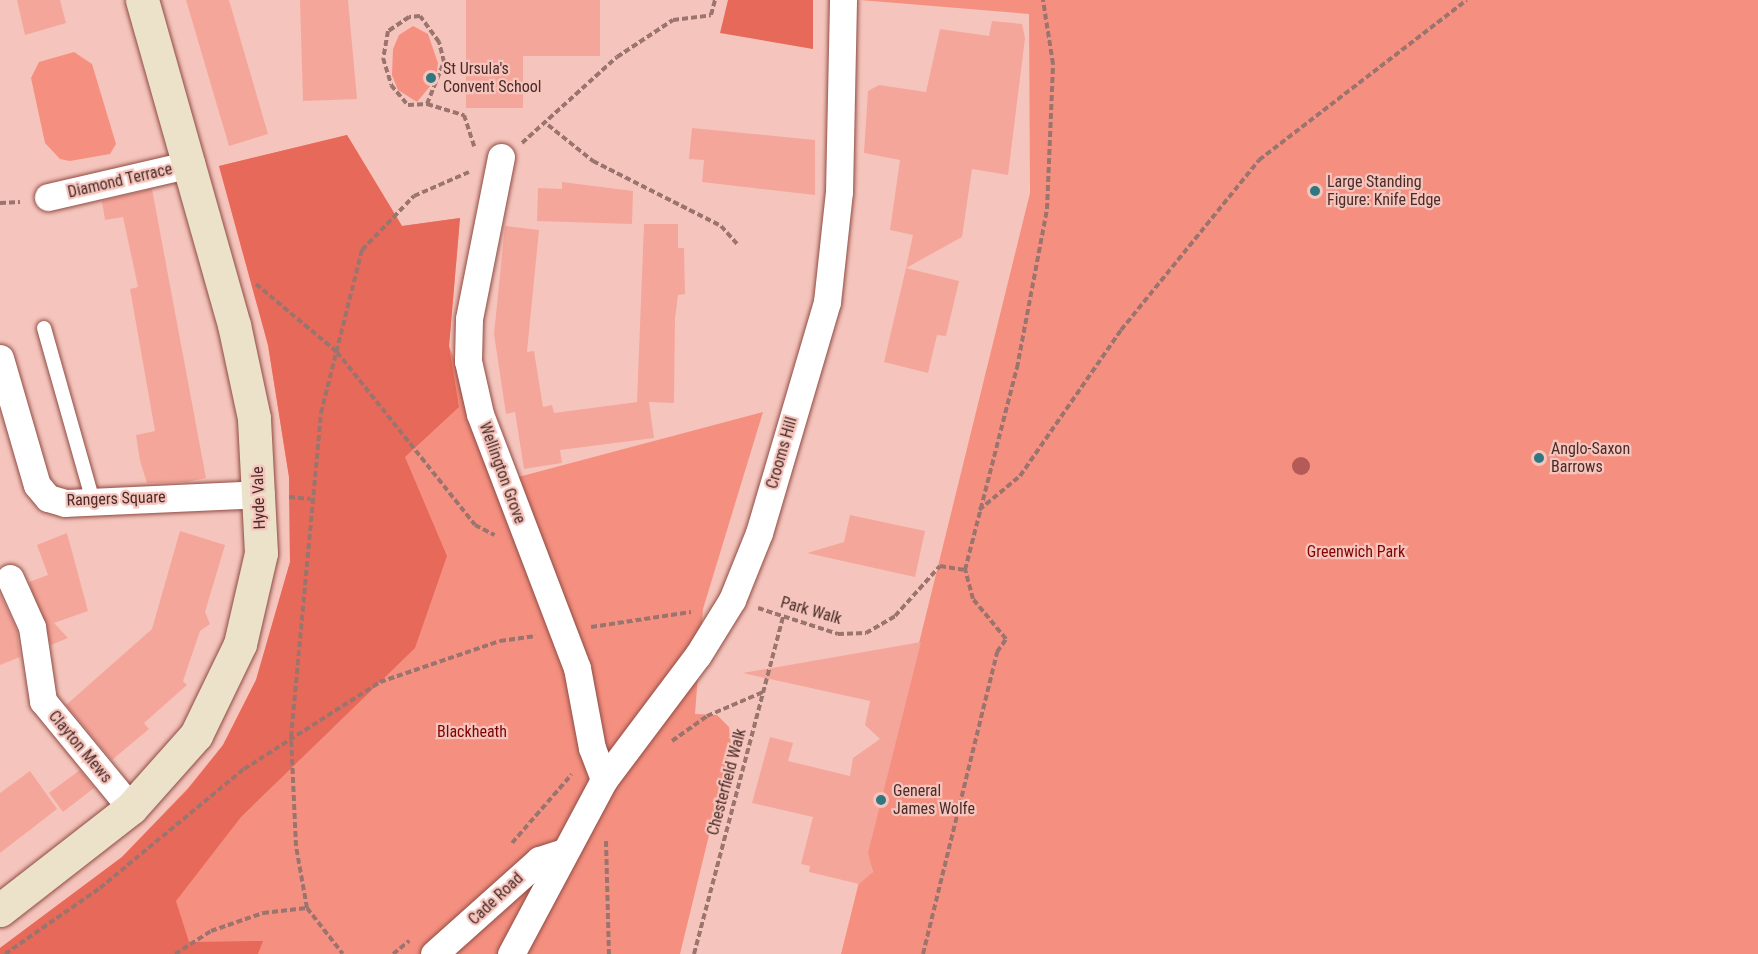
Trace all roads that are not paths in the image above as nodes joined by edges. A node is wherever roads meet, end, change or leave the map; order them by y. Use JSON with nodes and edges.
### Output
{"nodes":[{"id":1,"x":142,"y":0,"type":"edge"},
{"id":2,"x":843,"y":0,"type":"edge"},
{"id":3,"x":491,"y":162,"type":"road end"},
{"id":4,"x":191,"y":164,"type":"junction"},
{"id":5,"x":39,"y":199,"type":"road end"},
{"id":6,"x":44,"y":328,"type":"dead end"},
{"id":7,"x":0,"y":358,"type":"edge"},
{"id":8,"x":273,"y":495,"type":"junction"},
{"id":9,"x":93,"y":501,"type":"junction"},
{"id":10,"x":10,"y":578,"type":"dead end"},
{"id":11,"x":604,"y":780,"type":"junction"},
{"id":12,"x":131,"y":808,"type":"junction"},
{"id":13,"x":564,"y":852,"type":"junction"},
{"id":14,"x":0,"y":910,"type":"edge"},
{"id":15,"x":425,"y":945,"type":"edge"},
{"id":16,"x":511,"y":954,"type":"edge"}],
"edges":[{"from":1,"to":4,"type":"main road","name":"Hyde Vale"},
{"from":2,"to":11,"type":"street","name":"Crooms Hill"},
{"from":3,"to":11,"type":"street","name":"Wellington Grove"},
{"from":4,"to":5,"type":"street","name":"Diamond Terrace"},
{"from":4,"to":8,"type":"main road","name":"Hyde Vale"},
{"from":6,"to":9,"type":"lane"},
{"from":7,"to":9,"type":"street","name":"Rangers Square"},
{"from":8,"to":9,"type":"street","name":"Rangers Square"},
{"from":8,"to":12,"type":"main road","name":"Hyde Vale"},
{"from":10,"to":12,"type":"street","name":"Clayton Mews"},
{"from":11,"to":13,"type":"street","name":"Crooms Hill"},
{"from":12,"to":14,"type":"main road","name":"Hyde Vale"},
{"from":13,"to":15,"type":"street","name":"Cade Road"},
{"from":13,"to":16,"type":"street","name":"Crooms Hill"}]}
